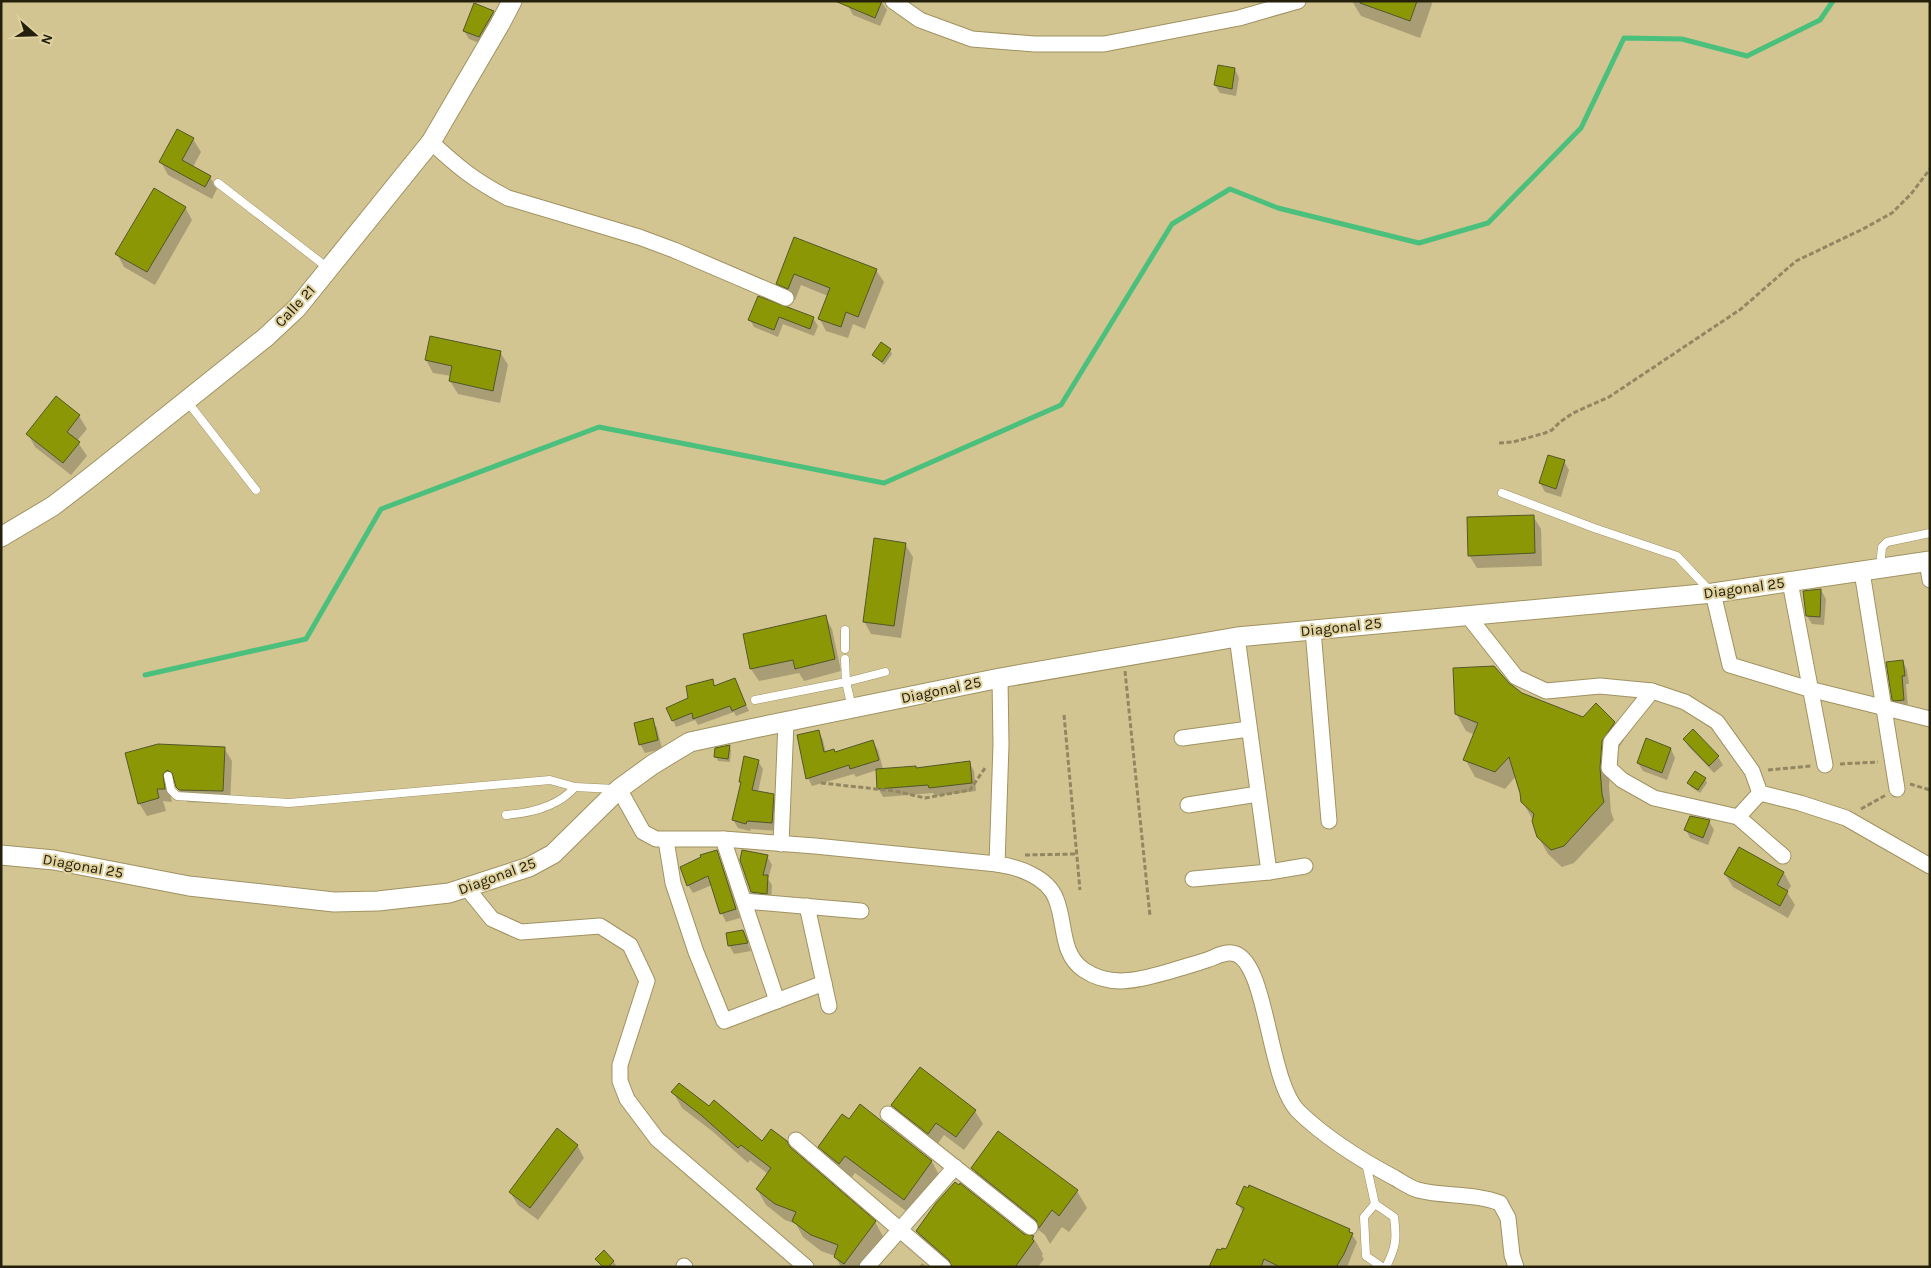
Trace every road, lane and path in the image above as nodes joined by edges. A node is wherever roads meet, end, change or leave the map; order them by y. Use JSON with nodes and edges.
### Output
{"nodes":[{"id":1,"x":512,"y":1,"type":"edge"},
{"id":2,"x":893,"y":1,"type":"edge"},
{"id":3,"x":1298,"y":1,"type":"edge"},
{"id":4,"x":431,"y":142,"type":"junction"},
{"id":5,"x":1930,"y":168,"type":"edge"},
{"id":6,"x":218,"y":183,"type":"dead end"},
{"id":7,"x":328,"y":268,"type":"junction"},
{"id":8,"x":786,"y":298,"type":"dead end"},
{"id":9,"x":187,"y":401,"type":"junction"},
{"id":10,"x":1498,"y":443,"type":"dead end"},
{"id":11,"x":256,"y":490,"type":"dead end"},
{"id":12,"x":1502,"y":493,"type":"dead end"},
{"id":13,"x":1930,"y":533,"type":"edge"},
{"id":14,"x":1,"y":537,"type":"edge"},
{"id":15,"x":1928,"y":561,"type":"edge"},
{"id":16,"x":1880,"y":568,"type":"junction"},
{"id":17,"x":1862,"y":572,"type":"junction"},
{"id":18,"x":1930,"y":580,"type":"edge"},
{"id":19,"x":1790,"y":582,"type":"junction"},
{"id":20,"x":1713,"y":593,"type":"junction"},
{"id":21,"x":1468,"y":616,"type":"junction"},
{"id":22,"x":845,"y":630,"type":"dead end"},
{"id":23,"x":1313,"y":630,"type":"junction"},
{"id":24,"x":1238,"y":637,"type":"junction"},
{"id":25,"x":845,"y":648,"type":"dead end"},
{"id":26,"x":1124,"y":656,"type":"junction"},
{"id":27,"x":845,"y":659,"type":"dead end"},
{"id":28,"x":885,"y":672,"type":"dead end"},
{"id":29,"x":1000,"y":678,"type":"junction"},
{"id":30,"x":846,"y":682,"type":"junction"},
{"id":31,"x":1809,"y":689,"type":"junction"},
{"id":32,"x":1652,"y":691,"type":"junction"},
{"id":33,"x":755,"y":700,"type":"dead end"},
{"id":34,"x":1883,"y":707,"type":"junction"},
{"id":35,"x":852,"y":708,"type":"junction"},
{"id":36,"x":1064,"y":715,"type":"dead end"},
{"id":37,"x":1930,"y":719,"type":"edge"},
{"id":38,"x":786,"y":722,"type":"junction"},
{"id":39,"x":1249,"y":729,"type":"junction"},
{"id":40,"x":1182,"y":738,"type":"dead end"},
{"id":41,"x":1824,"y":765,"type":"dead end"},
{"id":42,"x":985,"y":768,"type":"dead end"},
{"id":43,"x":168,"y":776,"type":"dead end"},
{"id":44,"x":821,"y":783,"type":"dead end"},
{"id":45,"x":575,"y":788,"type":"junction"},
{"id":46,"x":619,"y":789,"type":"junction"},
{"id":47,"x":1898,"y":789,"type":"dead end"},
{"id":48,"x":1760,"y":793,"type":"junction"},
{"id":49,"x":1258,"y":794,"type":"junction"},
{"id":50,"x":1188,"y":805,"type":"dead end"},
{"id":51,"x":506,"y":815,"type":"dead end"},
{"id":52,"x":1738,"y":817,"type":"junction"},
{"id":53,"x":1329,"y":821,"type":"dead end"},
{"id":54,"x":723,"y":839,"type":"junction"},
{"id":55,"x":666,"y":840,"type":"junction"},
{"id":56,"x":781,"y":844,"type":"junction"},
{"id":57,"x":1076,"y":854,"type":"junction"},
{"id":58,"x":1,"y":855,"type":"edge"},
{"id":59,"x":1783,"y":856,"type":"dead end"},
{"id":60,"x":997,"y":860,"type":"junction"},
{"id":61,"x":1305,"y":866,"type":"dead end"},
{"id":62,"x":1930,"y":866,"type":"edge"},
{"id":63,"x":1269,"y":872,"type":"junction"},
{"id":64,"x":1193,"y":879,"type":"dead end"},
{"id":65,"x":466,"y":887,"type":"junction"},
{"id":66,"x":1080,"y":890,"type":"dead end"},
{"id":67,"x":744,"y":901,"type":"junction"},
{"id":68,"x":807,"y":906,"type":"junction"},
{"id":69,"x":861,"y":911,"type":"dead end"},
{"id":70,"x":1150,"y":916,"type":"dead end"},
{"id":71,"x":824,"y":983,"type":"junction"},
{"id":72,"x":777,"y":1001,"type":"junction"},
{"id":73,"x":829,"y":1006,"type":"dead end"},
{"id":74,"x":888,"y":1114,"type":"dead end"},
{"id":75,"x":796,"y":1140,"type":"dead end"},
{"id":76,"x":1366,"y":1162,"type":"junction"},
{"id":77,"x":955,"y":1167,"type":"junction"},
{"id":78,"x":1375,"y":1204,"type":"junction"},
{"id":79,"x":1030,"y":1228,"type":"dead end"},
{"id":80,"x":899,"y":1230,"type":"junction"},
{"id":81,"x":806,"y":1267,"type":"edge"},
{"id":82,"x":867,"y":1267,"type":"edge"},
{"id":83,"x":943,"y":1267,"type":"edge"},
{"id":84,"x":1382,"y":1267,"type":"edge"},
{"id":85,"x":1386,"y":1267,"type":"edge"},
{"id":86,"x":1516,"y":1267,"type":"edge"}],
"edges":[{"from":1,"to":4,"type":"street","name":"Calle 21"},
{"from":2,"to":3,"type":"street"},
{"from":4,"to":7,"type":"street","name":"Calle 21"},
{"from":4,"to":8,"type":"street"},
{"from":5,"to":10,"type":"path"},
{"from":6,"to":7,"type":"lane"},
{"from":7,"to":9,"type":"street","name":"Calle 21"},
{"from":9,"to":11,"type":"lane"},
{"from":9,"to":14,"type":"street","name":"Calle 21"},
{"from":12,"to":20,"type":"lane"},
{"from":13,"to":16,"type":"lane"},
{"from":15,"to":16,"type":"street","name":"Diagonal 25"},
{"from":15,"to":18,"type":"street"},
{"from":16,"to":17,"type":"street","name":"Diagonal 25"},
{"from":17,"to":19,"type":"street","name":"Diagonal 25"},
{"from":17,"to":34,"type":"street"},
{"from":19,"to":20,"type":"street","name":"Diagonal 25"},
{"from":19,"to":31,"type":"street"},
{"from":20,"to":21,"type":"street","name":"Diagonal 25"},
{"from":20,"to":31,"type":"street"},
{"from":21,"to":23,"type":"street","name":"Diagonal 25"},
{"from":21,"to":32,"type":"street"},
{"from":22,"to":25,"type":"lane"},
{"from":23,"to":24,"type":"street","name":"Diagonal 25"},
{"from":23,"to":53,"type":"street"},
{"from":24,"to":26,"type":"street","name":"Diagonal 25"},
{"from":24,"to":39,"type":"street"},
{"from":26,"to":29,"type":"street","name":"Diagonal 25"},
{"from":26,"to":70,"type":"path"},
{"from":27,"to":30,"type":"lane"},
{"from":28,"to":30,"type":"lane"},
{"from":29,"to":35,"type":"street","name":"Diagonal 25"},
{"from":29,"to":60,"type":"street"},
{"from":30,"to":33,"type":"lane"},
{"from":30,"to":35,"type":"lane"},
{"from":31,"to":34,"type":"street"},
{"from":31,"to":41,"type":"street"},
{"from":32,"to":48,"type":"street"},
{"from":32,"to":52,"type":"street"},
{"from":34,"to":37,"type":"street"},
{"from":34,"to":47,"type":"street"},
{"from":35,"to":38,"type":"street","name":"Diagonal 25"},
{"from":36,"to":57,"type":"path"},
{"from":38,"to":46,"type":"street","name":"Diagonal 25"},
{"from":38,"to":56,"type":"street"},
{"from":39,"to":40,"type":"street"},
{"from":39,"to":49,"type":"street"},
{"from":42,"to":44,"type":"path"},
{"from":43,"to":45,"type":"lane"},
{"from":45,"to":46,"type":"lane"},
{"from":45,"to":51,"type":"lane"},
{"from":46,"to":55,"type":"street"},
{"from":46,"to":65,"type":"street","name":"Diagonal 25"},
{"from":48,"to":52,"type":"street"},
{"from":48,"to":62,"type":"street"},
{"from":49,"to":50,"type":"street"},
{"from":49,"to":63,"type":"street"},
{"from":52,"to":59,"type":"street"},
{"from":54,"to":55,"type":"street"},
{"from":54,"to":56,"type":"street"},
{"from":54,"to":67,"type":"street"},
{"from":55,"to":72,"type":"street"},
{"from":56,"to":60,"type":"street"},
{"from":57,"to":60,"type":"path"},
{"from":57,"to":66,"type":"path"},
{"from":58,"to":65,"type":"street","name":"Diagonal 25"},
{"from":60,"to":76,"type":"street"},
{"from":61,"to":63,"type":"street"},
{"from":63,"to":64,"type":"street"},
{"from":65,"to":81,"type":"street"},
{"from":67,"to":68,"type":"street"},
{"from":67,"to":72,"type":"street"},
{"from":68,"to":69,"type":"street"},
{"from":68,"to":71,"type":"street"},
{"from":71,"to":72,"type":"street"},
{"from":71,"to":73,"type":"street"},
{"from":74,"to":77,"type":"street"},
{"from":75,"to":80,"type":"street"},
{"from":76,"to":78,"type":"lane"},
{"from":76,"to":86,"type":"street"},
{"from":77,"to":79,"type":"street"},
{"from":77,"to":80,"type":"street"},
{"from":78,"to":84,"type":"lane"},
{"from":78,"to":85,"type":"lane"},
{"from":80,"to":82,"type":"street"},
{"from":80,"to":83,"type":"street"}]}
